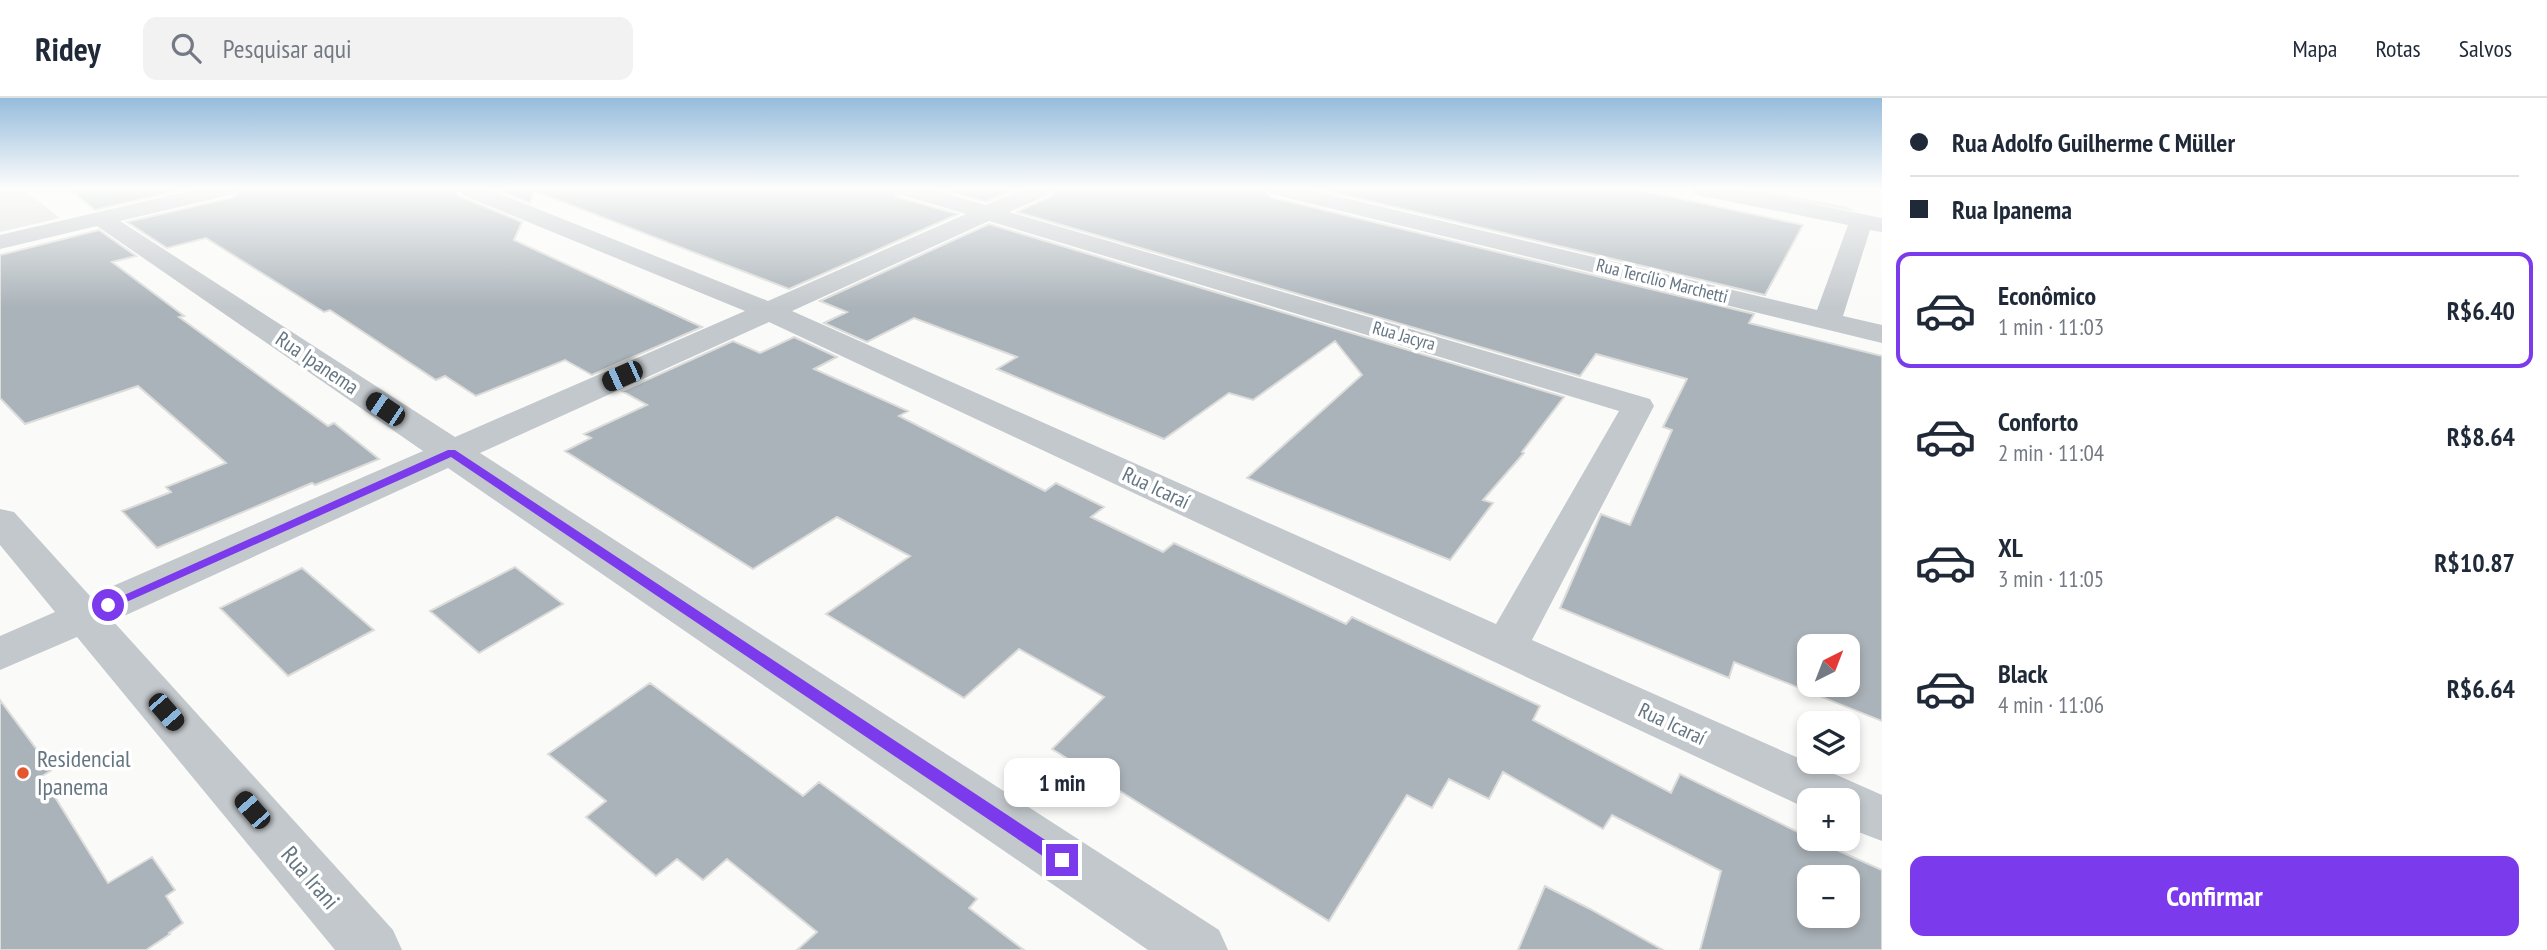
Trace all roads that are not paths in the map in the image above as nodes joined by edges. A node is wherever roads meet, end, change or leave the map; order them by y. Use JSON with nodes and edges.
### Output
{"nodes":[{"id":1,"x":55,"y":229,"type":"edge"},
{"id":2,"x":116,"y":229,"type":"edge"},
{"id":3,"x":566,"y":229,"type":"edge"},
{"id":4,"x":953,"y":229,"type":"edge"},
{"id":5,"x":1041,"y":229,"type":"edge"},
{"id":6,"x":1444,"y":229,"type":"edge"},
{"id":7,"x":1870,"y":229,"type":"edge"},
{"id":8,"x":0,"y":242,"type":"edge"},
{"id":9,"x":769,"y":311,"type":"junction"},
{"id":10,"x":1827,"y":321,"type":"junction"},
{"id":11,"x":1882,"y":334,"type":"edge"},
{"id":12,"x":451,"y":452,"type":"junction"},
{"id":13,"x":0,"y":520,"type":"edge"},
{"id":14,"x":84,"y":616,"type":"junction"},
{"id":15,"x":1505,"y":648,"type":"junction"},
{"id":16,"x":0,"y":654,"type":"edge"},
{"id":17,"x":1813,"y":788,"type":"edge"},
{"id":18,"x":1860,"y":810,"type":"edge"},
{"id":19,"x":1882,"y":820,"type":"edge"},
{"id":20,"x":372,"y":950,"type":"edge"},
{"id":21,"x":1198,"y":950,"type":"edge"}],
"edges":[{"from":1,"to":8,"type":"street"},
{"from":2,"to":12,"type":"street","name":"Rua Ipanema"},
{"from":3,"to":9,"type":"street","name":"Rua Icaraí"},
{"from":4,"to":9,"type":"street"},
{"from":5,"to":15,"type":"street","name":"Rua Jacyra"},
{"from":6,"to":10,"type":"street","name":"Rua Tercílio Marchetti"},
{"from":7,"to":10,"type":"street"},
{"from":9,"to":12,"type":"street"},
{"from":9,"to":15,"type":"street","name":"Rua Icaraí"},
{"from":10,"to":11,"type":"street","name":"Rua Tercílio Marchetti"},
{"from":12,"to":14,"type":"street"},
{"from":12,"to":21,"type":"street","name":"Rua Ipanema"},
{"from":13,"to":14,"type":"street","name":"Rua Irani"},
{"from":14,"to":16,"type":"street"},
{"from":14,"to":20,"type":"street","name":"Rua Irani"},
{"from":15,"to":17,"type":"street","name":"Rua Icaraí"},
{"from":18,"to":19,"type":"street"}]}
